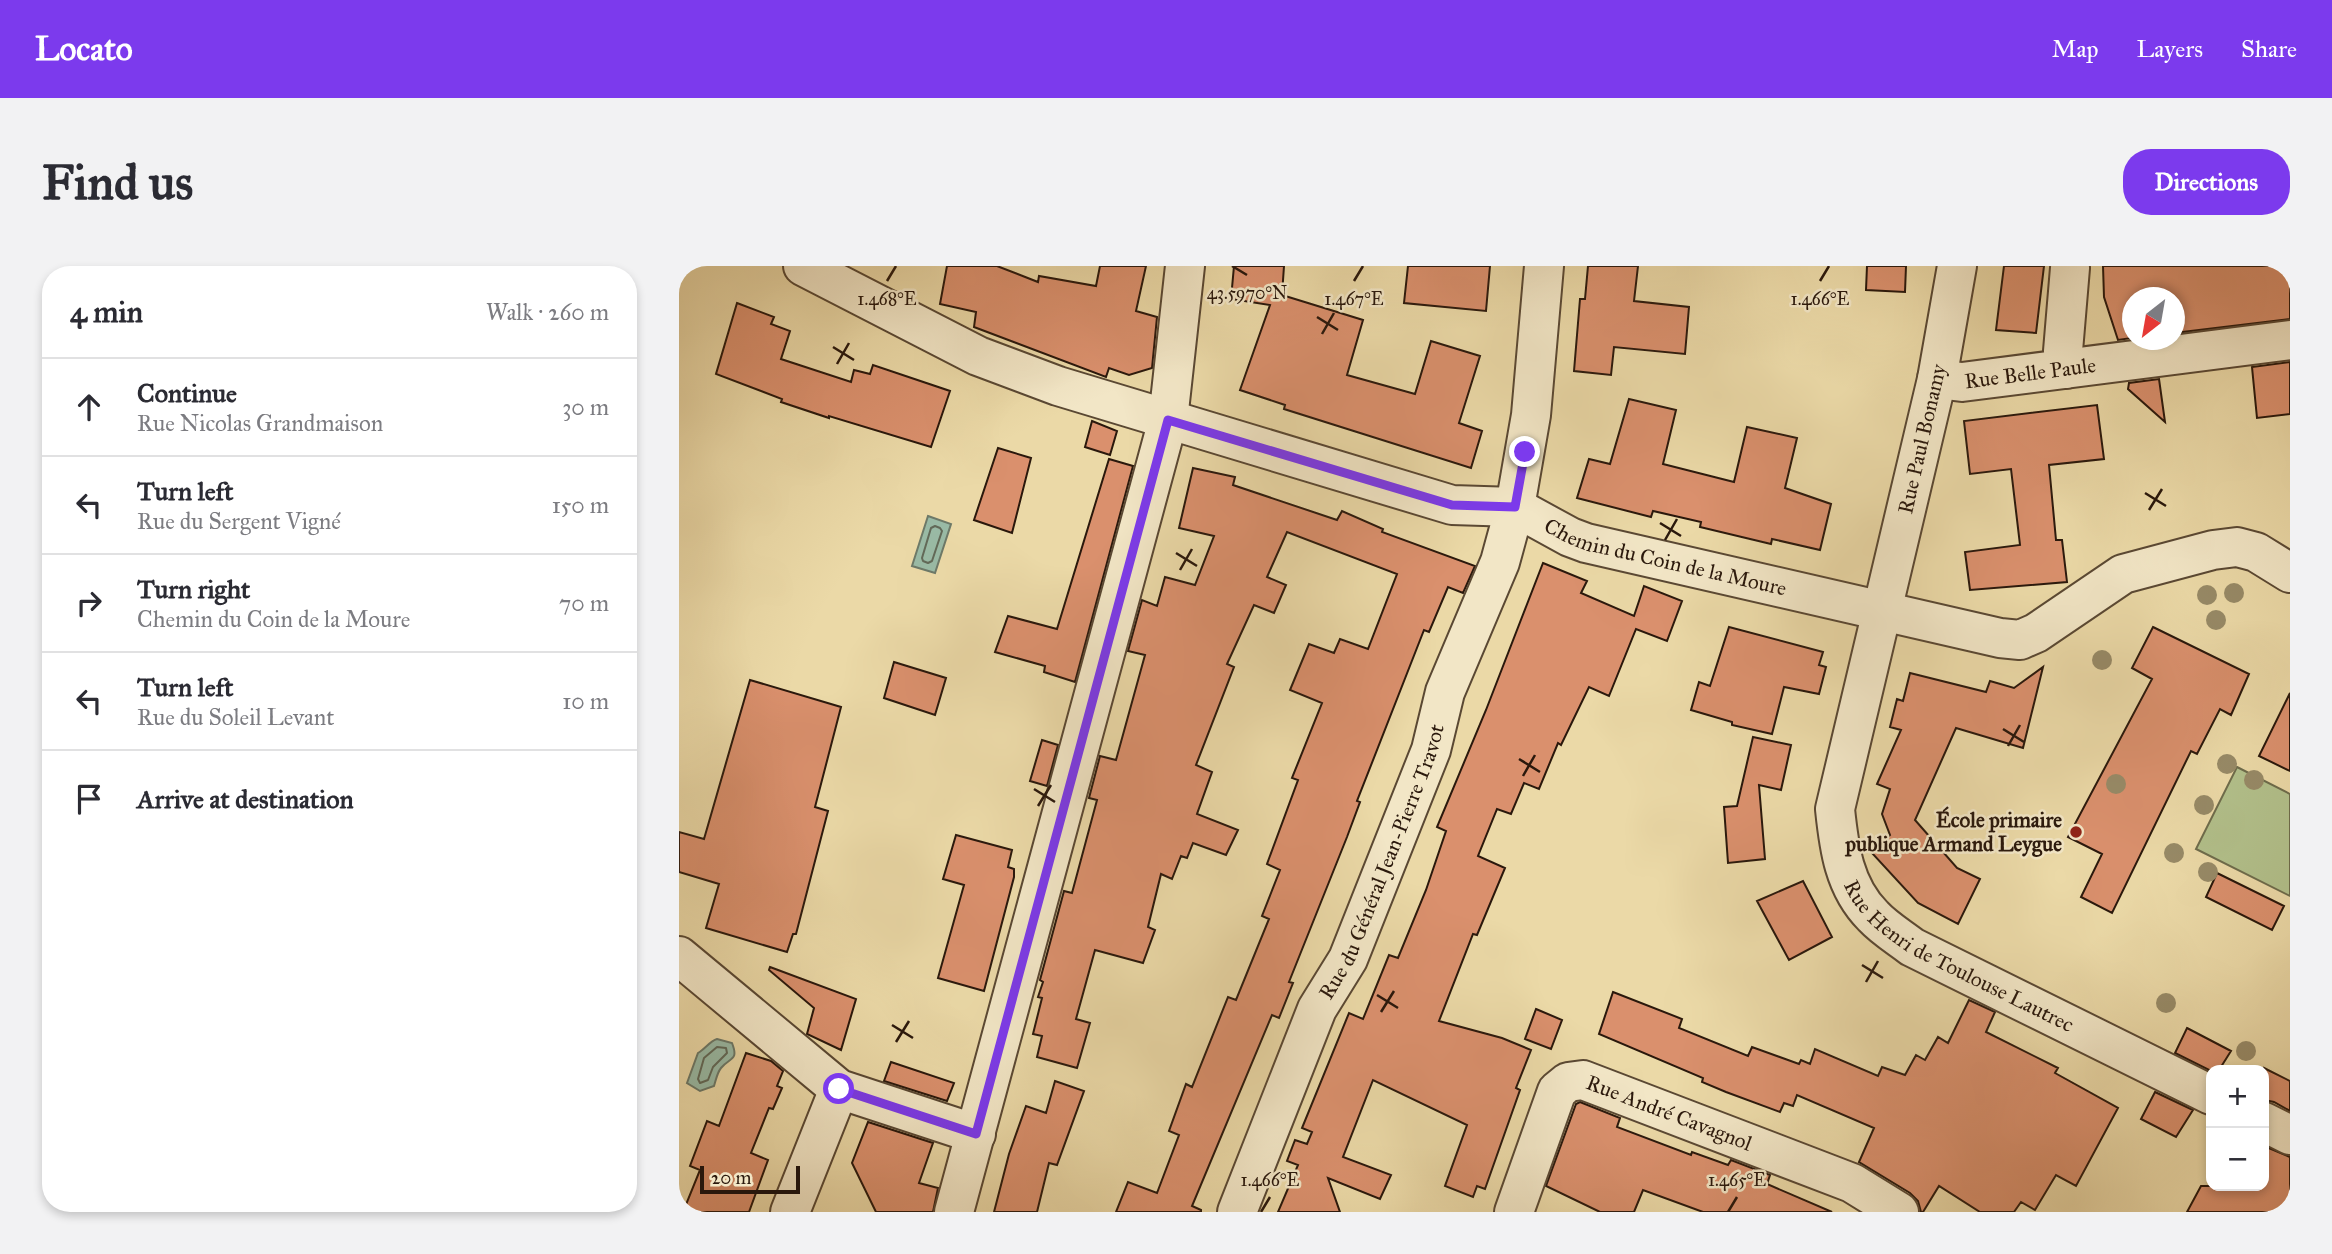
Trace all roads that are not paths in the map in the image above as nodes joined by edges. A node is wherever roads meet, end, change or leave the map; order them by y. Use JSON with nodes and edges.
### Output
{"nodes":[{"id":1,"x":803,"y":266,"type":"edge"},
{"id":2,"x":1185,"y":266,"type":"edge"},
{"id":3,"x":1543,"y":266,"type":"edge"},
{"id":4,"x":1957,"y":266,"type":"edge"},
{"id":5,"x":2070,"y":268,"type":"dead end"},
{"id":6,"x":844,"y":276,"type":"edge"},
{"id":7,"x":2290,"y":340,"type":"edge"},
{"id":8,"x":2065,"y":369,"type":"junction"},
{"id":9,"x":1937,"y":379,"type":"junction"},
{"id":10,"x":1168,"y":420,"type":"junction"},
{"id":11,"x":1515,"y":507,"type":"junction"},
{"id":12,"x":2290,"y":573,"type":"edge"},
{"id":13,"x":1883,"y":610,"type":"junction"},
{"id":14,"x":679,"y":956,"type":"edge"},
{"id":15,"x":839,"y":1089,"type":"junction"},
{"id":16,"x":2206,"y":1093,"type":"edge"},
{"id":17,"x":2269,"y":1124,"type":"edge"},
{"id":18,"x":976,"y":1134,"type":"junction"},
{"id":19,"x":2290,"y":1135,"type":"edge"},
{"id":20,"x":790,"y":1212,"type":"edge"},
{"id":21,"x":954,"y":1212,"type":"edge"},
{"id":22,"x":1237,"y":1212,"type":"edge"},
{"id":23,"x":1514,"y":1212,"type":"edge"},
{"id":24,"x":1899,"y":1212,"type":"edge"}],
"edges":[{"from":1,"to":6,"type":"street","name":"Chemin du Coin de la Moure"},
{"from":2,"to":10,"type":"street"},
{"from":3,"to":11,"type":"street","name":"Rue du Général Jean-Pierre Travot"},
{"from":4,"to":9,"type":"street","name":"Rue Paul Bonamy"},
{"from":5,"to":8,"type":"street"},
{"from":6,"to":10,"type":"street","name":"Chemin du Coin de la Moure"},
{"from":7,"to":8,"type":"street","name":"Rue Belle Paule"},
{"from":8,"to":9,"type":"street","name":"Rue Belle Paule"},
{"from":9,"to":13,"type":"street","name":"Rue Paul Bonamy"},
{"from":10,"to":11,"type":"street","name":"Chemin du Coin de la Moure"},
{"from":10,"to":18,"type":"street"},
{"from":11,"to":13,"type":"street","name":"Chemin du Coin de la Moure"},
{"from":11,"to":22,"type":"street","name":"Rue du Général Jean-Pierre Travot"},
{"from":12,"to":13,"type":"street","name":"Chemin du Coin de la Moure"},
{"from":13,"to":16,"type":"street","name":"Rue Henri de Toulouse Lautrec"},
{"from":14,"to":15,"type":"street"},
{"from":15,"to":18,"type":"street"},
{"from":15,"to":20,"type":"street"},
{"from":17,"to":19,"type":"street"},
{"from":18,"to":21,"type":"street"},
{"from":23,"to":24,"type":"street","name":"Rue André Cavagnol"}]}
